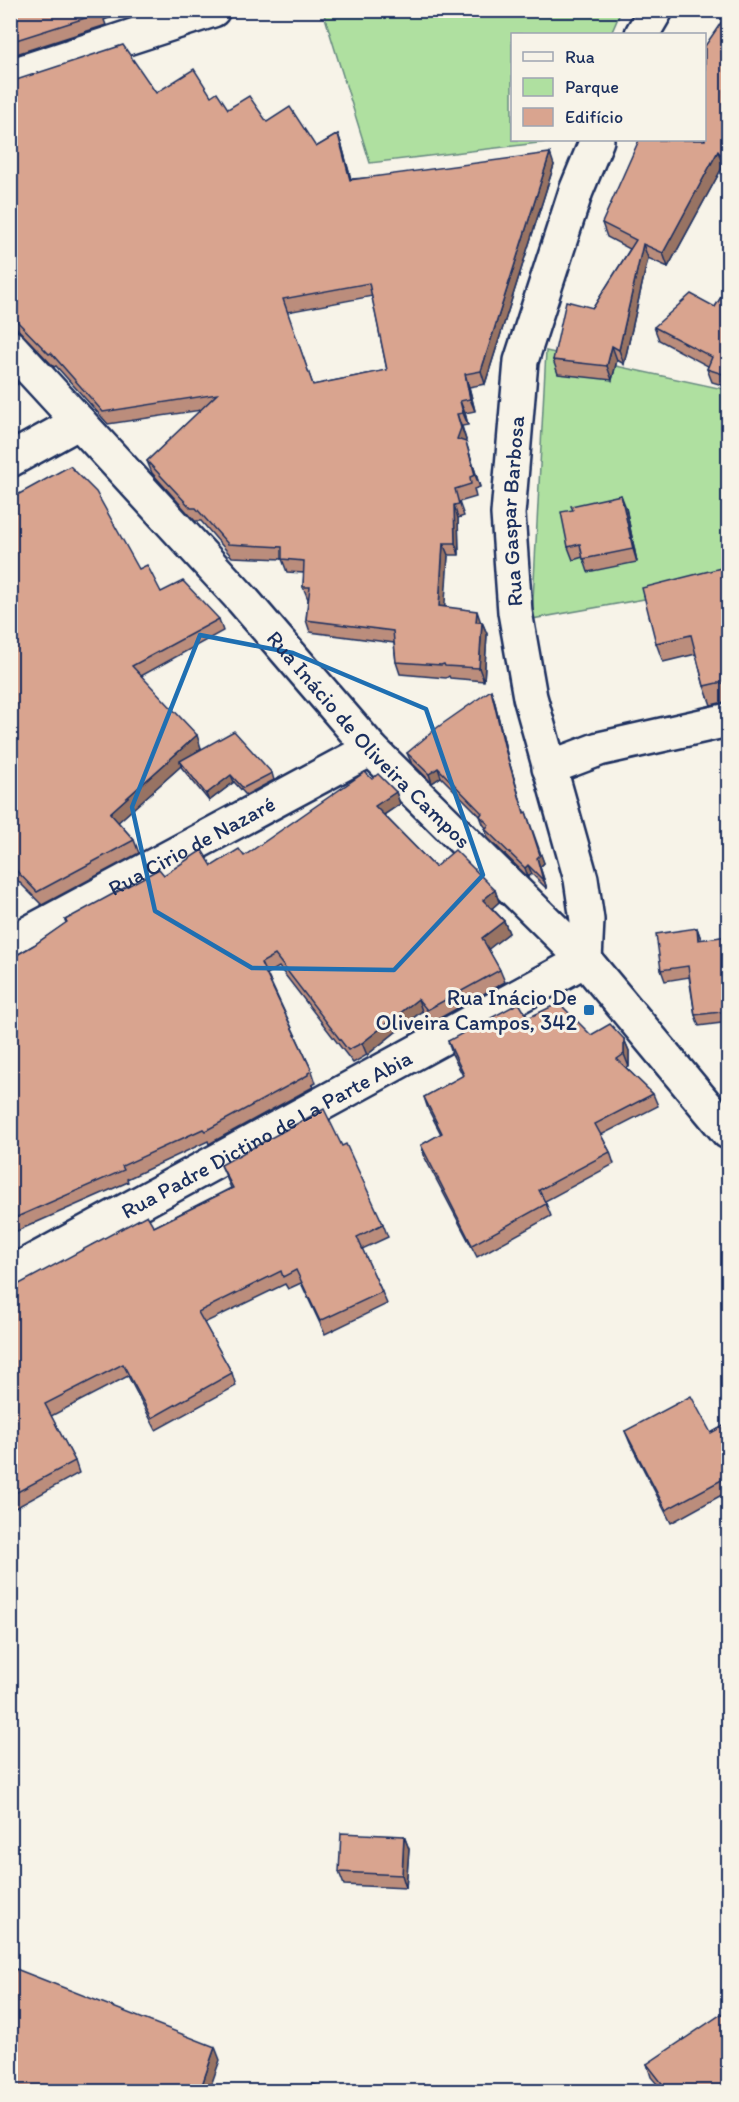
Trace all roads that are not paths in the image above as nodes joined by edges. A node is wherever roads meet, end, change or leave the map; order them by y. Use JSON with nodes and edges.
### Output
{"nodes":[{"id":1,"x":213,"y":10,"type":"edge"},
{"id":2,"x":656,"y":10,"type":"edge"},
{"id":3,"x":643,"y":33,"type":"edge"},
{"id":4,"x":10,"y":76,"type":"edge"},
{"id":5,"x":597,"y":141,"type":"edge"},
{"id":6,"x":10,"y":347,"type":"edge"},
{"id":7,"x":78,"y":422,"type":"junction"},
{"id":8,"x":10,"y":460,"type":"edge"},
{"id":9,"x":729,"y":720,"type":"edge"},
{"id":10,"x":371,"y":749,"type":"junction"},
{"id":11,"x":549,"y":768,"type":"junction"},
{"id":12,"x":10,"y":943,"type":"edge"},
{"id":13,"x":585,"y":960,"type":"junction"},
{"id":14,"x":729,"y":1132,"type":"edge"},
{"id":15,"x":10,"y":1274,"type":"edge"}],
"edges":[{"from":1,"to":4,"type":"street"},
{"from":2,"to":3,"type":"street"},
{"from":5,"to":11,"type":"street","name":"Rua Gaspar Barbosa"},
{"from":6,"to":7,"type":"street","name":"Rua Inácio de Oliveira Campos"},
{"from":7,"to":8,"type":"street"},
{"from":7,"to":10,"type":"street","name":"Rua Inácio de Oliveira Campos"},
{"from":9,"to":11,"type":"street"},
{"from":10,"to":12,"type":"street","name":"Rua Cirio de Nazaré"},
{"from":10,"to":13,"type":"street","name":"Rua Inácio de Oliveira Campos"},
{"from":11,"to":13,"type":"street","name":"Rua Gaspar Barbosa"},
{"from":13,"to":14,"type":"street","name":"Rua Inácio de Oliveira Campos"},
{"from":13,"to":15,"type":"street","name":"Rua Padre Dictino de La Parte Abia"}]}
